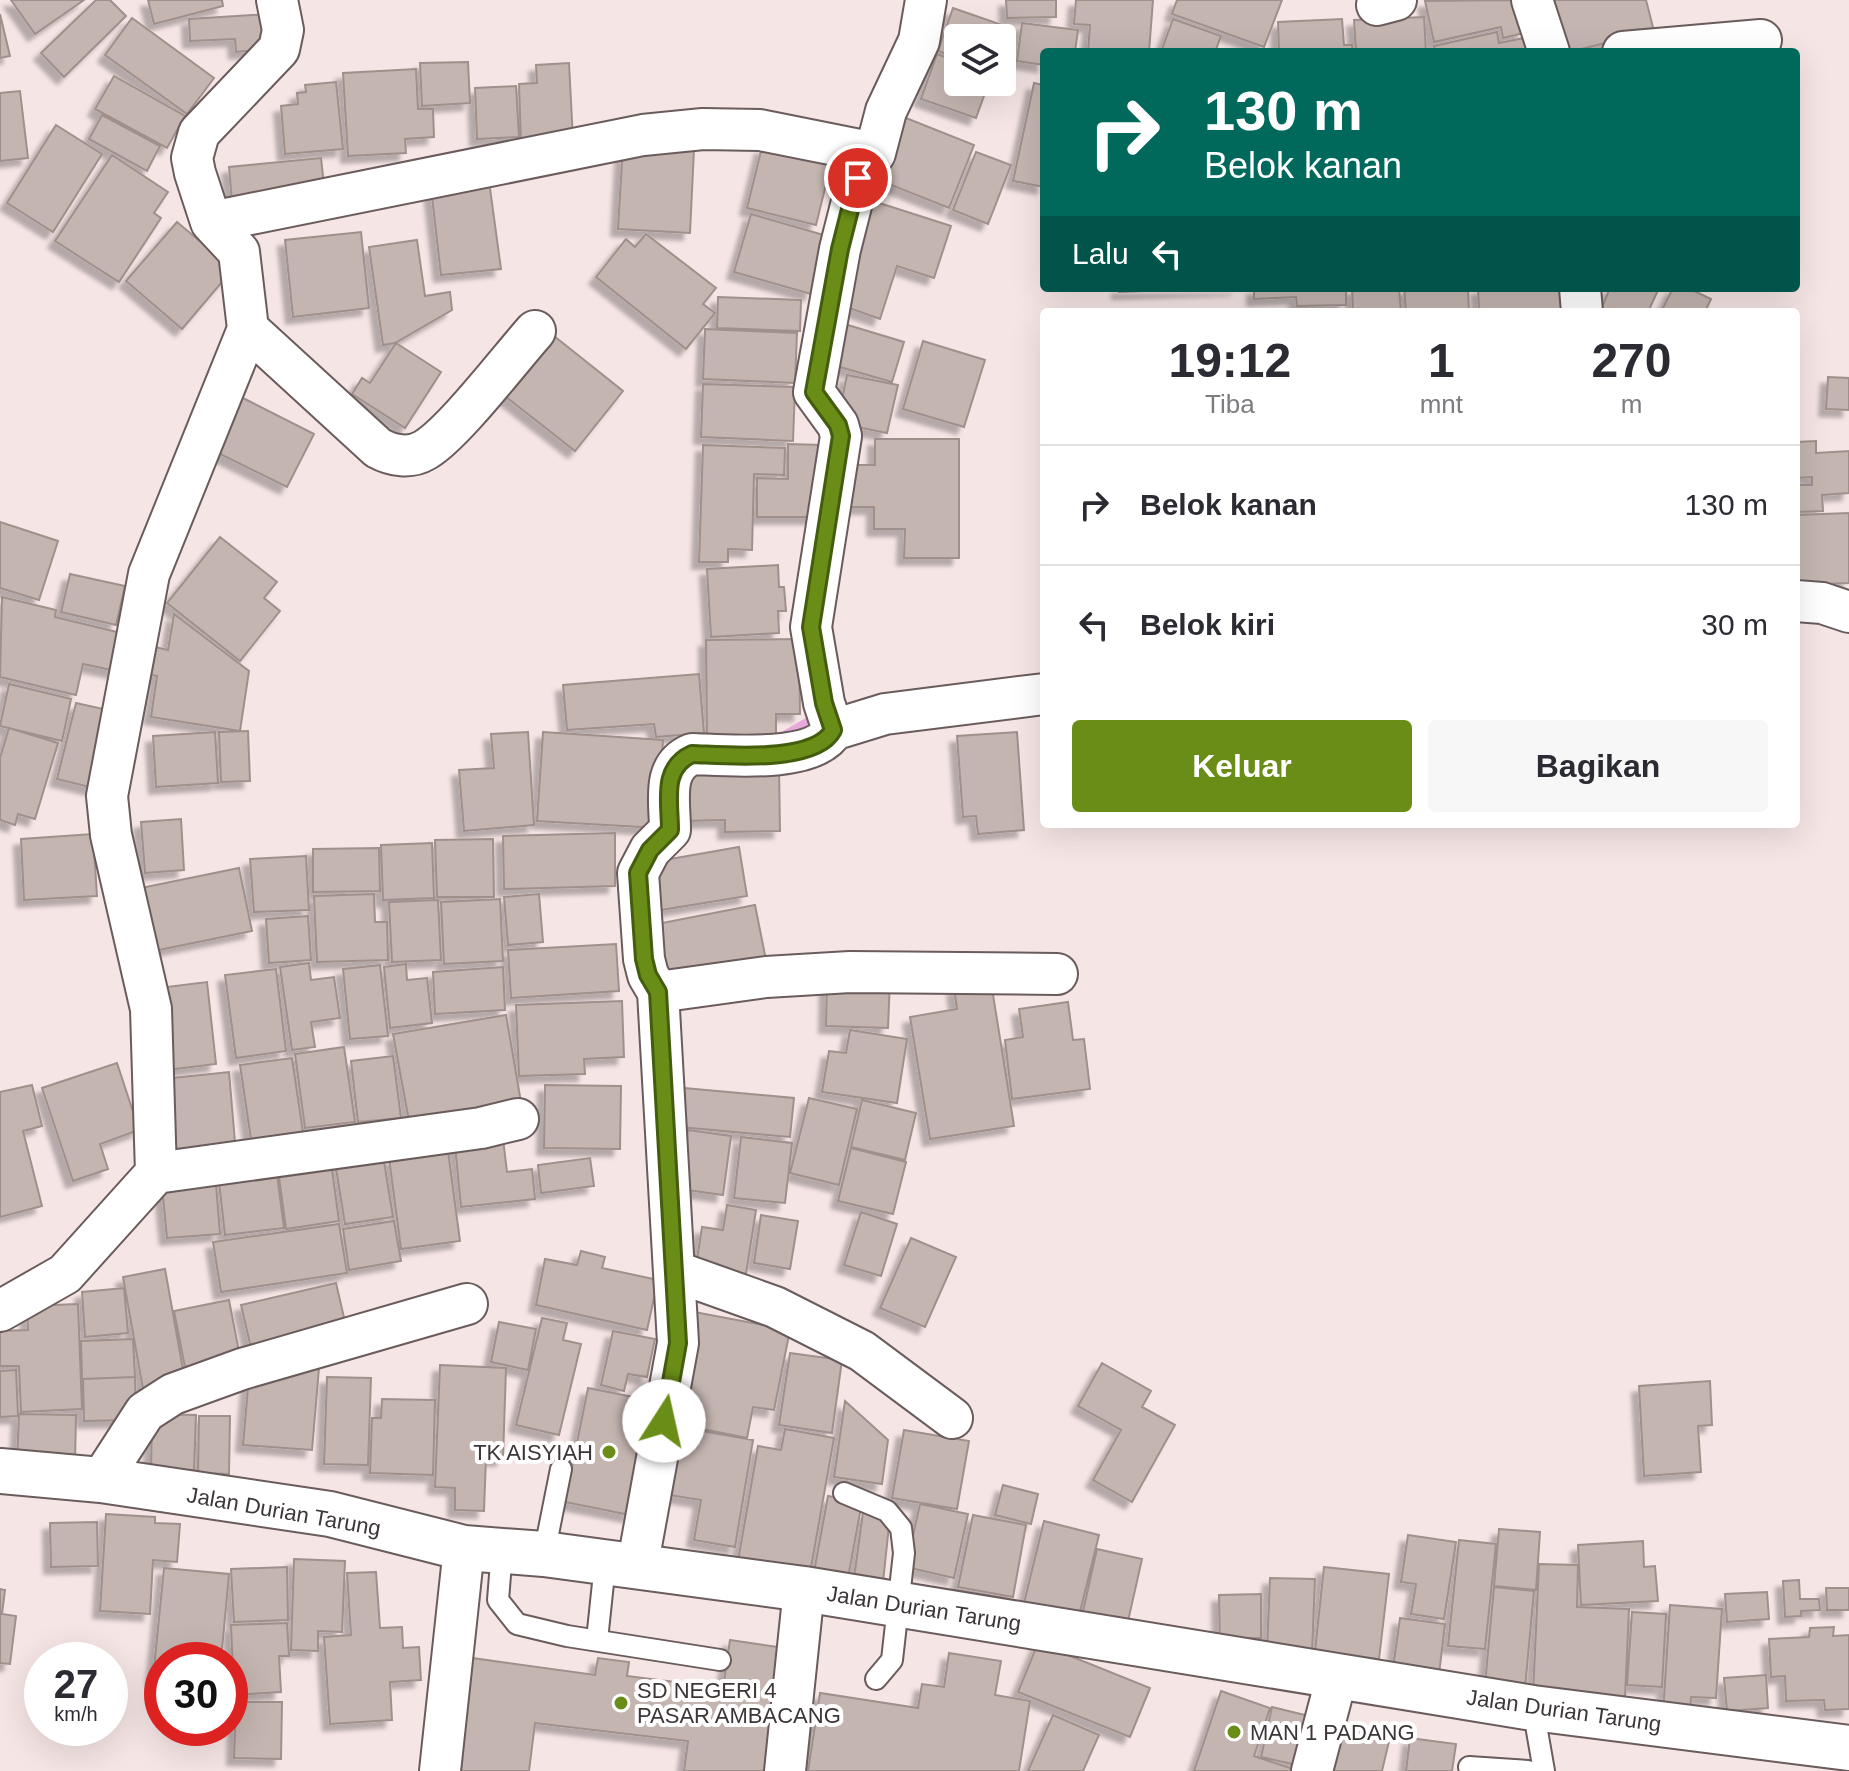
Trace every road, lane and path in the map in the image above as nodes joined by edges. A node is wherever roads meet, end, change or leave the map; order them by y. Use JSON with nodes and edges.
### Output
{"nodes":[{"id":1,"x":277,"y":0,"type":"edge"},
{"id":2,"x":926,"y":0,"type":"edge"},
{"id":3,"x":1532,"y":0,"type":"edge"},
{"id":4,"x":1761,"y":40,"type":"dead end"},
{"id":5,"x":1548,"y":48,"type":"edge"},
{"id":6,"x":1669,"y":48,"type":"edge"},
{"id":7,"x":875,"y":153,"type":"junction"},
{"id":8,"x":211,"y":222,"type":"junction"},
{"id":9,"x":248,"y":329,"type":"junction"},
{"id":10,"x":535,"y":331,"type":"dead end"},
{"id":11,"x":1800,"y":601,"type":"edge"},
{"id":12,"x":1849,"y":612,"type":"edge"},
{"id":13,"x":1040,"y":695,"type":"edge"},
{"id":14,"x":829,"y":719,"type":"junction"},
{"id":15,"x":1057,"y":974,"type":"dead end"},
{"id":16,"x":658,"y":992,"type":"junction"},
{"id":17,"x":518,"y":1119,"type":"dead end"},
{"id":18,"x":156,"y":1173,"type":"junction"},
{"id":19,"x":674,"y":1271,"type":"junction"},
{"id":20,"x":467,"y":1304,"type":"dead end"},
{"id":21,"x":0,"y":1311,"type":"edge"},
{"id":22,"x":952,"y":1418,"type":"dead end"},
{"id":23,"x":561,"y":1469,"type":"dead end"},
{"id":24,"x":0,"y":1471,"type":"edge"},
{"id":25,"x":101,"y":1480,"type":"junction"},
{"id":26,"x":844,"y":1493,"type":"dead end"},
{"id":27,"x":503,"y":1550,"type":"junction"},
{"id":28,"x":621,"y":1566,"type":"junction"},
{"id":29,"x":804,"y":1589,"type":"junction"},
{"id":30,"x":897,"y":1605,"type":"junction"},
{"id":31,"x":597,"y":1640,"type":"junction"},
{"id":32,"x":720,"y":1660,"type":"dead end"},
{"id":33,"x":1337,"y":1676,"type":"junction"},
{"id":34,"x":876,"y":1679,"type":"dead end"},
{"id":35,"x":1533,"y":1708,"type":"junction"},
{"id":36,"x":1849,"y":1748,"type":"edge"},
{"id":37,"x":1469,"y":1767,"type":"dead end"},
{"id":38,"x":440,"y":1771,"type":"edge"},
{"id":39,"x":785,"y":1771,"type":"edge"},
{"id":40,"x":1312,"y":1771,"type":"edge"},
{"id":41,"x":1528,"y":1771,"type":"edge"},
{"id":42,"x":1544,"y":1771,"type":"edge"}],
"edges":[{"from":1,"to":8,"type":"street"},
{"from":2,"to":7,"type":"street"},
{"from":3,"to":5,"type":"street"},
{"from":4,"to":6,"type":"street"},
{"from":7,"to":8,"type":"street"},
{"from":7,"to":14,"type":"street"},
{"from":8,"to":9,"type":"street"},
{"from":9,"to":10,"type":"street"},
{"from":9,"to":18,"type":"street"},
{"from":11,"to":12,"type":"street"},
{"from":13,"to":14,"type":"street"},
{"from":14,"to":16,"type":"street"},
{"from":15,"to":16,"type":"street"},
{"from":16,"to":19,"type":"street"},
{"from":17,"to":18,"type":"street"},
{"from":18,"to":21,"type":"street"},
{"from":19,"to":22,"type":"street"},
{"from":19,"to":28,"type":"street"},
{"from":20,"to":25,"type":"street"},
{"from":23,"to":27,"type":"lane"},
{"from":24,"to":25,"type":"street","name":"Jalan Durian Tarung"},
{"from":25,"to":27,"type":"street","name":"Jalan Durian Tarung"},
{"from":26,"to":30,"type":"lane"},
{"from":27,"to":28,"type":"street","name":"Jalan Durian Tarung"},
{"from":27,"to":31,"type":"lane"},
{"from":27,"to":38,"type":"street"},
{"from":28,"to":29,"type":"street","name":"Jalan Durian Tarung"},
{"from":28,"to":31,"type":"lane"},
{"from":29,"to":30,"type":"street","name":"Jalan Durian Tarung"},
{"from":29,"to":39,"type":"street"},
{"from":30,"to":33,"type":"street","name":"Jalan Durian Tarung"},
{"from":30,"to":34,"type":"lane"},
{"from":31,"to":32,"type":"lane"},
{"from":33,"to":35,"type":"street","name":"Jalan Durian Tarung"},
{"from":33,"to":40,"type":"street"},
{"from":35,"to":36,"type":"street","name":"Jalan Durian Tarung"},
{"from":35,"to":42,"type":"lane"},
{"from":37,"to":41,"type":"lane"}]}
